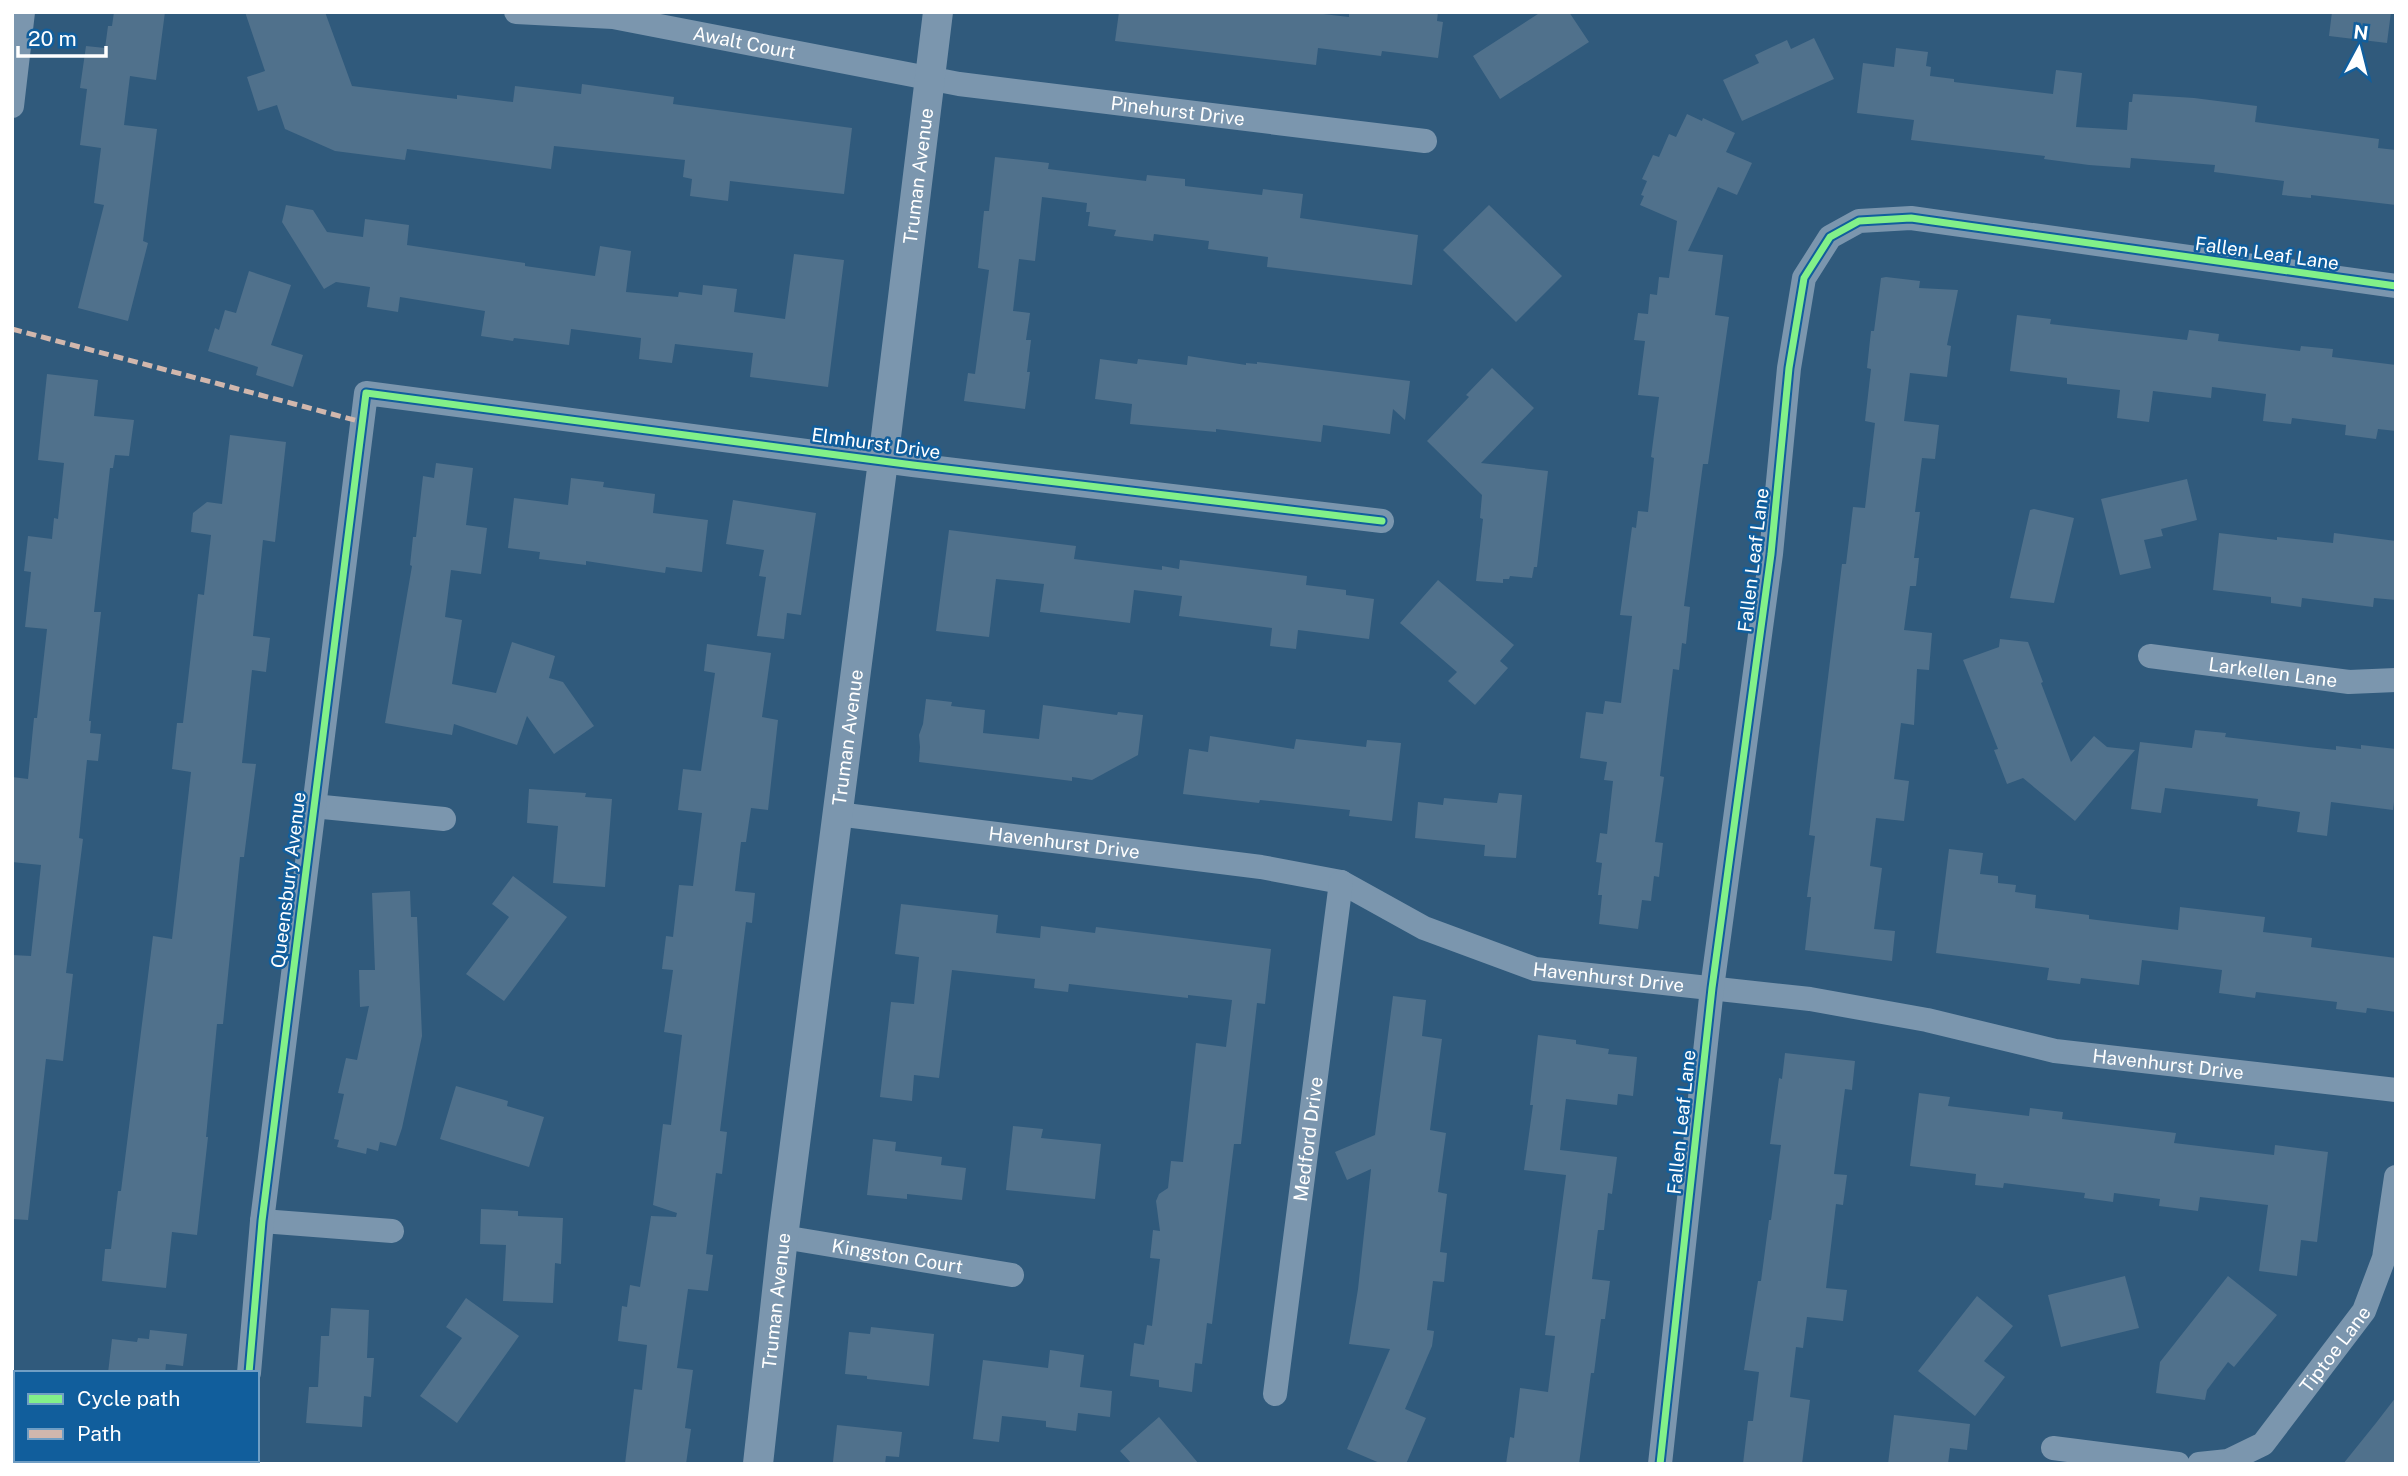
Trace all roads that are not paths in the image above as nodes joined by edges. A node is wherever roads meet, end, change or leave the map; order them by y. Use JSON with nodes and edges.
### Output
{"nodes":[{"id":1,"x":23,"y":12,"type":"edge"},
{"id":2,"x":516,"y":12,"type":"edge"},
{"id":3,"x":938,"y":12,"type":"edge"},
{"id":4,"x":930,"y":78,"type":"junction"},
{"id":5,"x":12,"y":106,"type":"edge"},
{"id":6,"x":1425,"y":141,"type":"dead end"},
{"id":7,"x":2396,"y":286,"type":"edge"},
{"id":8,"x":366,"y":393,"type":"joint"},
{"id":9,"x":883,"y":461,"type":"junction"},
{"id":10,"x":1382,"y":521,"type":"dead end"},
{"id":11,"x":2150,"y":656,"type":"dead end"},
{"id":12,"x":2396,"y":680,"type":"edge"},
{"id":13,"x":313,"y":807,"type":"junction"},
{"id":14,"x":837,"y":814,"type":"junction"},
{"id":15,"x":444,"y":819,"type":"dead end"},
{"id":16,"x":1341,"y":882,"type":"junction"},
{"id":17,"x":1712,"y":988,"type":"junction"},
{"id":18,"x":2396,"y":1090,"type":"edge"},
{"id":19,"x":2396,"y":1177,"type":"edge"},
{"id":20,"x":262,"y":1221,"type":"junction"},
{"id":21,"x":391,"y":1231,"type":"dead end"},
{"id":22,"x":783,"y":1237,"type":"junction"},
{"id":23,"x":1012,"y":1275,"type":"dead end"},
{"id":24,"x":249,"y":1371,"type":"edge"},
{"id":25,"x":1275,"y":1394,"type":"dead end"},
{"id":26,"x":2053,"y":1448,"type":"dead end"},
{"id":27,"x":758,"y":1464,"type":"edge"},
{"id":28,"x":1660,"y":1464,"type":"edge"},
{"id":29,"x":2178,"y":1464,"type":"edge"},
{"id":30,"x":2199,"y":1464,"type":"edge"}],
"edges":[{"from":1,"to":5,"type":"street"},
{"from":2,"to":4,"type":"street","name":"Awalt Court"},
{"from":3,"to":4,"type":"street","name":"Truman Avenue"},
{"from":4,"to":6,"type":"street","name":"Pinehurst Drive"},
{"from":4,"to":9,"type":"street","name":"Truman Avenue"},
{"from":7,"to":17,"type":"street","name":"Fallen Leaf Lane"},
{"from":8,"to":9,"type":"street","name":"Elmhurst Drive"},
{"from":8,"to":13,"type":"street","name":"Queensbury Avenue"},
{"from":9,"to":10,"type":"street","name":"Elmhurst Drive"},
{"from":9,"to":14,"type":"street","name":"Truman Avenue"},
{"from":11,"to":12,"type":"street","name":"Larkellen Lane"},
{"from":13,"to":15,"type":"street","name":"Queensbury Avenue"},
{"from":13,"to":20,"type":"street","name":"Queensbury Avenue"},
{"from":14,"to":16,"type":"street","name":"Havenhurst Drive"},
{"from":14,"to":22,"type":"street","name":"Truman Avenue"},
{"from":16,"to":17,"type":"street","name":"Havenhurst Drive"},
{"from":16,"to":25,"type":"street","name":"Medford Drive"},
{"from":17,"to":18,"type":"street","name":"Havenhurst Drive"},
{"from":17,"to":28,"type":"street","name":"Fallen Leaf Lane"},
{"from":19,"to":30,"type":"street","name":"Tiptoe Lane"},
{"from":20,"to":21,"type":"street"},
{"from":20,"to":24,"type":"street","name":"Queensbury Avenue"},
{"from":22,"to":23,"type":"street","name":"Kingston Court"},
{"from":22,"to":27,"type":"street","name":"Truman Avenue"},
{"from":26,"to":29,"type":"street"}]}
